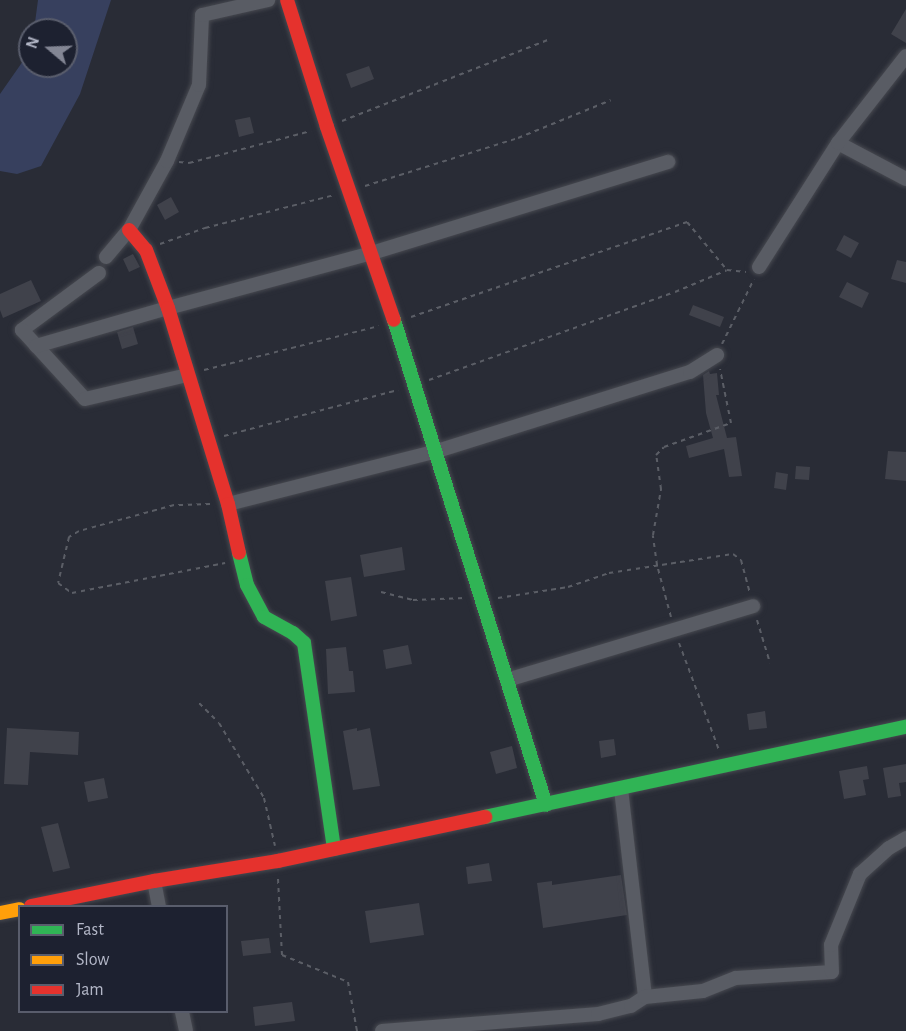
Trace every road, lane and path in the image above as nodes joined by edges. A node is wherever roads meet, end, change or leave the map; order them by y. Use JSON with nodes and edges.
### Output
{"nodes":[{"id":1,"x":267,"y":0,"type":"edge"},
{"id":2,"x":287,"y":0,"type":"edge"},
{"id":3,"x":548,"y":40,"type":"dead end"},
{"id":4,"x":906,"y":56,"type":"edge"},
{"id":5,"x":611,"y":100,"type":"dead end"},
{"id":6,"x":327,"y":127,"type":"junction"},
{"id":7,"x":838,"y":143,"type":"junction"},
{"id":8,"x":167,"y":161,"type":"junction"},
{"id":9,"x":668,"y":162,"type":"dead end"},
{"id":10,"x":906,"y":178,"type":"edge"},
{"id":11,"x":349,"y":191,"type":"junction"},
{"id":12,"x":129,"y":230,"type":"junction"},
{"id":13,"x":146,"y":250,"type":"junction"},
{"id":14,"x":372,"y":253,"type":"junction"},
{"id":15,"x":106,"y":256,"type":"dead end"},
{"id":16,"x":727,"y":270,"type":"junction"},
{"id":17,"x":758,"y":270,"type":"junction"},
{"id":18,"x":99,"y":273,"type":"dead end"},
{"id":19,"x":168,"y":308,"type":"junction"},
{"id":20,"x":395,"y":322,"type":"junction"},
{"id":21,"x":36,"y":346,"type":"junction"},
{"id":22,"x":717,"y":355,"type":"junction"},
{"id":23,"x":187,"y":375,"type":"junction"},
{"id":24,"x":414,"y":386,"type":"junction"},
{"id":25,"x":210,"y":440,"type":"junction"},
{"id":26,"x":434,"y":452,"type":"junction"},
{"id":27,"x":228,"y":504,"type":"junction"},
{"id":28,"x":240,"y":560,"type":"junction"},
{"id":29,"x":657,"y":565,"type":"junction"},
{"id":30,"x":381,"y":592,"type":"dead end"},
{"id":31,"x":481,"y":600,"type":"junction"},
{"id":32,"x":753,"y":606,"type":"junction"},
{"id":33,"x":674,"y":630,"type":"junction"},
{"id":34,"x":770,"y":663,"type":"dead end"},
{"id":35,"x":507,"y":681,"type":"junction"},
{"id":36,"x":199,"y":703,"type":"dead end"},
{"id":37,"x":906,"y":727,"type":"edge"},
{"id":38,"x":725,"y":764,"type":"junction"},
{"id":39,"x":621,"y":789,"type":"junction"},
{"id":40,"x":546,"y":805,"type":"junction"},
{"id":41,"x":906,"y":838,"type":"edge"},
{"id":42,"x":334,"y":849,"type":"junction"},
{"id":43,"x":278,"y":861,"type":"junction"},
{"id":44,"x":154,"y":881,"type":"junction"},
{"id":45,"x":36,"y":905,"type":"edge"},
{"id":46,"x":159,"y":905,"type":"edge"},
{"id":47,"x":18,"y":909,"type":"edge"},
{"id":48,"x":0,"y":913,"type":"edge"},
{"id":49,"x":645,"y":997,"type":"junction"},
{"id":50,"x":182,"y":1013,"type":"edge"},
{"id":51,"x":186,"y":1031,"type":"edge"},
{"id":52,"x":357,"y":1031,"type":"edge"},
{"id":53,"x":382,"y":1031,"type":"edge"}],
"edges":[{"from":1,"to":8,"type":"street"},
{"from":2,"to":6,"type":"street"},
{"from":3,"to":6,"type":"path"},
{"from":4,"to":7,"type":"street"},
{"from":5,"to":11,"type":"path"},
{"from":6,"to":8,"type":"path"},
{"from":6,"to":11,"type":"street"},
{"from":7,"to":10,"type":"street"},
{"from":7,"to":17,"type":"street"},
{"from":8,"to":12,"type":"street"},
{"from":9,"to":14,"type":"street"},
{"from":11,"to":13,"type":"path"},
{"from":11,"to":14,"type":"street"},
{"from":12,"to":13,"type":"street"},
{"from":12,"to":15,"type":"street"},
{"from":13,"to":19,"type":"street"},
{"from":14,"to":19,"type":"street"},
{"from":14,"to":20,"type":"street"},
{"from":16,"to":17,"type":"path"},
{"from":16,"to":20,"type":"path"},
{"from":16,"to":24,"type":"path"},
{"from":17,"to":22,"type":"path"},
{"from":18,"to":21,"type":"street"},
{"from":19,"to":21,"type":"street"},
{"from":19,"to":23,"type":"street"},
{"from":20,"to":23,"type":"path"},
{"from":20,"to":24,"type":"street"},
{"from":21,"to":23,"type":"street"},
{"from":22,"to":26,"type":"street"},
{"from":22,"to":29,"type":"path"},
{"from":23,"to":25,"type":"street"},
{"from":24,"to":25,"type":"path"},
{"from":24,"to":26,"type":"street"},
{"from":25,"to":27,"type":"street"},
{"from":26,"to":27,"type":"street"},
{"from":26,"to":31,"type":"street"},
{"from":27,"to":28,"type":"street"},
{"from":27,"to":28,"type":"path"},
{"from":28,"to":42,"type":"street"},
{"from":29,"to":31,"type":"path"},
{"from":29,"to":32,"type":"path"},
{"from":29,"to":33,"type":"path"},
{"from":30,"to":31,"type":"path"},
{"from":31,"to":35,"type":"street"},
{"from":32,"to":33,"type":"street"},
{"from":32,"to":34,"type":"path"},
{"from":33,"to":35,"type":"street"},
{"from":33,"to":38,"type":"path"},
{"from":35,"to":40,"type":"street"},
{"from":36,"to":43,"type":"path"},
{"from":37,"to":38,"type":"street"},
{"from":38,"to":39,"type":"street"},
{"from":39,"to":40,"type":"street"},
{"from":39,"to":49,"type":"street"},
{"from":40,"to":42,"type":"street"},
{"from":41,"to":49,"type":"street"},
{"from":42,"to":43,"type":"street"},
{"from":43,"to":44,"type":"street"},
{"from":43,"to":52,"type":"path"},
{"from":44,"to":45,"type":"street"},
{"from":44,"to":46,"type":"street"},
{"from":47,"to":48,"type":"street"},
{"from":49,"to":53,"type":"street"},
{"from":50,"to":51,"type":"street"}]}
